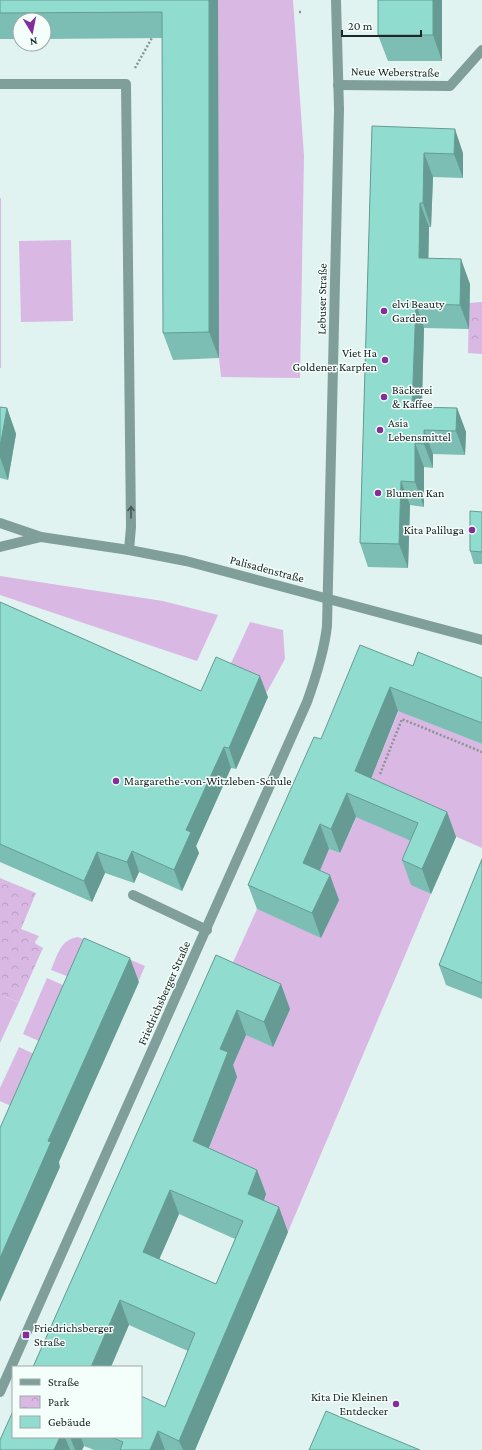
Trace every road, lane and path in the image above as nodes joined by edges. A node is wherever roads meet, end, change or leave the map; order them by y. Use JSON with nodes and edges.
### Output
{"nodes":[{"id":1,"x":336,"y":0,"type":"edge"},
{"id":2,"x":298,"y":12,"type":"dead end"},
{"id":3,"x":303,"y":12,"type":"dead end"},
{"id":4,"x":157,"y":29,"type":"edge"},
{"id":5,"x":482,"y":50,"type":"edge"},
{"id":6,"x":0,"y":84,"type":"edge"},
{"id":7,"x":126,"y":84,"type":"junction"},
{"id":8,"x":338,"y":85,"type":"junction"},
{"id":9,"x":0,"y":523,"type":"edge"},
{"id":10,"x":41,"y":537,"type":"junction"},
{"id":11,"x":0,"y":547,"type":"edge"},
{"id":12,"x":129,"y":550,"type":"junction"},
{"id":13,"x":328,"y":598,"type":"junction"},
{"id":14,"x":482,"y":640,"type":"edge"},
{"id":15,"x":482,"y":752,"type":"edge"},
{"id":16,"x":380,"y":774,"type":"dead end"},
{"id":17,"x":133,"y":895,"type":"dead end"},
{"id":18,"x":207,"y":930,"type":"junction"},
{"id":19,"x":0,"y":1392,"type":"edge"}],
"edges":[{"from":1,"to":8,"type":"street","name":"Lebuser Straße"},
{"from":2,"to":3,"type":"path"},
{"from":4,"to":7,"type":"path"},
{"from":5,"to":8,"type":"street","name":"Neue Weberstraße"},
{"from":6,"to":7,"type":"street"},
{"from":12,"to":7,"type":"street","one_way":true},
{"from":8,"to":13,"type":"street","name":"Lebuser Straße"},
{"from":9,"to":10,"type":"street","name":"Palisadenstraße"},
{"from":10,"to":11,"type":"street","name":"Palisadenstraße"},
{"from":10,"to":12,"type":"street","name":"Palisadenstraße"},
{"from":12,"to":13,"type":"street","name":"Palisadenstraße"},
{"from":13,"to":14,"type":"street","name":"Palisadenstraße"},
{"from":13,"to":18,"type":"street","name":"Friedrichsberger Straße"},
{"from":15,"to":16,"type":"path"},
{"from":17,"to":18,"type":"street"},
{"from":18,"to":19,"type":"street","name":"Friedrichsberger Straße"}]}
